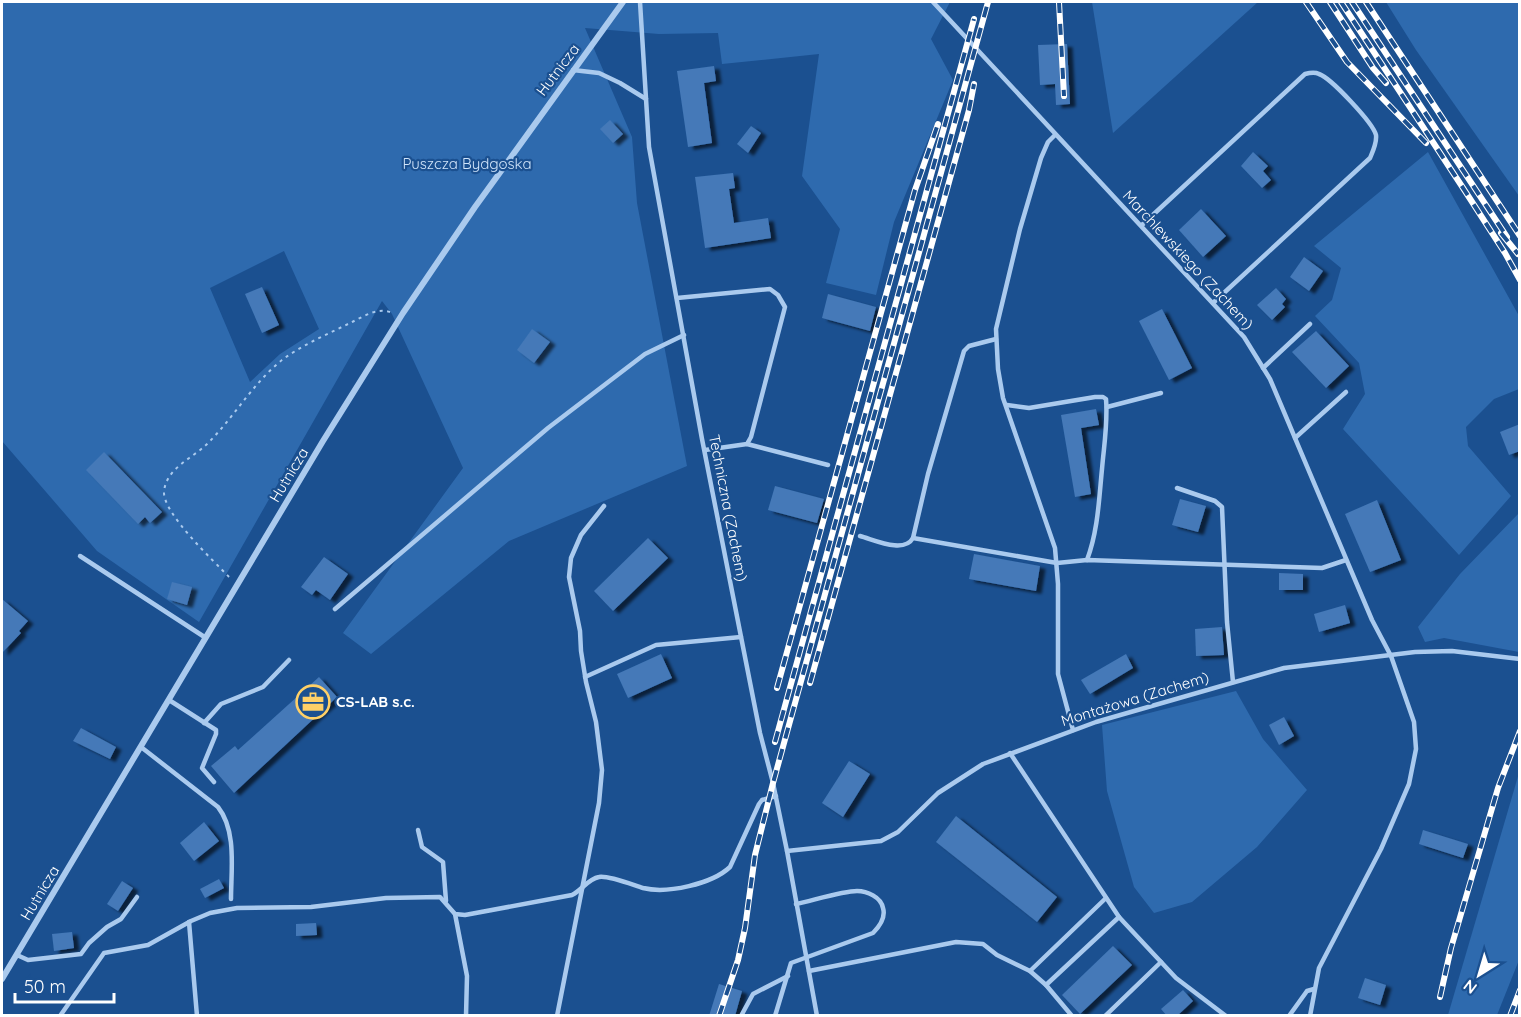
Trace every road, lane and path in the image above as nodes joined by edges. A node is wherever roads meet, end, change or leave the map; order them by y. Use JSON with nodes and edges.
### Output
{"nodes":[{"id":1,"x":623,"y":2,"type":"edge"},
{"id":2,"x":640,"y":2,"type":"edge"},
{"id":3,"x":933,"y":2,"type":"edge"},
{"id":4,"x":573,"y":70,"type":"junction"},
{"id":5,"x":645,"y":99,"type":"junction"},
{"id":6,"x":1055,"y":135,"type":"junction"},
{"id":7,"x":1142,"y":225,"type":"junction"},
{"id":8,"x":677,"y":298,"type":"junction"},
{"id":9,"x":1213,"y":303,"type":"junction"},
{"id":10,"x":400,"y":317,"type":"junction"},
{"id":11,"x":1310,"y":324,"type":"dead end"},
{"id":12,"x":684,"y":335,"type":"junction"},
{"id":13,"x":996,"y":339,"type":"junction"},
{"id":14,"x":1263,"y":368,"type":"junction"},
{"id":15,"x":1346,"y":392,"type":"dead end"},
{"id":16,"x":1161,"y":393,"type":"dead end"},
{"id":17,"x":1007,"y":405,"type":"junction"},
{"id":18,"x":1107,"y":407,"type":"junction"},
{"id":19,"x":1295,"y":438,"type":"junction"},
{"id":20,"x":747,"y":444,"type":"junction"},
{"id":21,"x":705,"y":450,"type":"junction"},
{"id":22,"x":828,"y":465,"type":"dead end"},
{"id":23,"x":1176,"y":488,"type":"dead end"},
{"id":24,"x":604,"y":506,"type":"dead end"},
{"id":25,"x":860,"y":536,"type":"dead end"},
{"id":26,"x":913,"y":538,"type":"junction"},
{"id":27,"x":80,"y":556,"type":"dead end"},
{"id":28,"x":1088,"y":560,"type":"junction"},
{"id":29,"x":1346,"y":560,"type":"junction"},
{"id":30,"x":1057,"y":563,"type":"junction"},
{"id":31,"x":1224,"y":565,"type":"junction"},
{"id":32,"x":237,"y":586,"type":"junction"},
{"id":33,"x":335,"y":609,"type":"dead end"},
{"id":34,"x":741,"y":637,"type":"junction"},
{"id":35,"x":206,"y":638,"type":"junction"},
{"id":36,"x":1391,"y":656,"type":"junction"},
{"id":37,"x":1520,"y":659,"type":"edge"},
{"id":38,"x":289,"y":660,"type":"dead end"},
{"id":39,"x":585,"y":676,"type":"junction"},
{"id":40,"x":1233,"y":682,"type":"junction"},
{"id":41,"x":169,"y":700,"type":"junction"},
{"id":42,"x":204,"y":723,"type":"junction"},
{"id":43,"x":1073,"y":730,"type":"junction"},
{"id":44,"x":141,"y":747,"type":"junction"},
{"id":45,"x":1010,"y":753,"type":"junction"},
{"id":46,"x":214,"y":782,"type":"dead end"},
{"id":47,"x":776,"y":796,"type":"junction"},
{"id":48,"x":418,"y":830,"type":"dead end"},
{"id":49,"x":787,"y":851,"type":"junction"},
{"id":50,"x":583,"y":888,"type":"junction"},
{"id":51,"x":137,"y":897,"type":"dead end"},
{"id":52,"x":1106,"y":898,"type":"junction"},
{"id":53,"x":231,"y":899,"type":"dead end"},
{"id":54,"x":446,"y":902,"type":"junction"},
{"id":55,"x":796,"y":904,"type":"junction"},
{"id":56,"x":455,"y":914,"type":"junction"},
{"id":57,"x":1119,"y":916,"type":"junction"},
{"id":58,"x":189,"y":922,"type":"junction"},
{"id":59,"x":17,"y":955,"type":"junction"},
{"id":60,"x":806,"y":958,"type":"junction"},
{"id":61,"x":1161,"y":962,"type":"junction"},
{"id":62,"x":808,"y":971,"type":"junction"},
{"id":63,"x":1030,"y":971,"type":"junction"},
{"id":64,"x":788,"y":975,"type":"junction"},
{"id":65,"x":2,"y":979,"type":"edge"},
{"id":66,"x":1046,"y":985,"type":"junction"},
{"id":67,"x":1314,"y":989,"type":"junction"},
{"id":68,"x":60,"y":1016,"type":"edge"},
{"id":69,"x":198,"y":1016,"type":"edge"},
{"id":70,"x":465,"y":1016,"type":"edge"},
{"id":71,"x":557,"y":1016,"type":"edge"},
{"id":72,"x":741,"y":1016,"type":"edge"},
{"id":73,"x":775,"y":1016,"type":"edge"},
{"id":74,"x":817,"y":1016,"type":"edge"},
{"id":75,"x":1072,"y":1016,"type":"edge"},
{"id":76,"x":1105,"y":1016,"type":"edge"},
{"id":77,"x":1226,"y":1016,"type":"edge"},
{"id":78,"x":1289,"y":1016,"type":"edge"},
{"id":79,"x":1310,"y":1016,"type":"edge"}],
"edges":[{"from":1,"to":4,"type":"street","name":"Hutnicza"},
{"from":2,"to":5,"type":"lane","name":"Techniczna (Zachem)"},
{"from":3,"to":6,"type":"lane","name":"Marchlewskiego (Zachem)"},
{"from":4,"to":5,"type":"lane"},
{"from":4,"to":10,"type":"street","name":"Hutnicza"},
{"from":5,"to":8,"type":"lane","name":"Techniczna (Zachem)"},
{"from":6,"to":7,"type":"lane","name":"Marchlewskiego (Zachem)"},
{"from":6,"to":13,"type":"lane"},
{"from":7,"to":9,"type":"lane","name":"Marchlewskiego (Zachem)"},
{"from":7,"to":9,"type":"lane"},
{"from":8,"to":12,"type":"lane","name":"Techniczna (Zachem)"},
{"from":8,"to":20,"type":"lane"},
{"from":9,"to":14,"type":"lane","name":"Marchlewskiego (Zachem)"},
{"from":10,"to":32,"type":"street","name":"Hutnicza"},
{"from":10,"to":32,"type":"path"},
{"from":11,"to":14,"type":"lane"},
{"from":12,"to":21,"type":"lane","name":"Techniczna (Zachem)"},
{"from":12,"to":33,"type":"lane"},
{"from":13,"to":17,"type":"lane"},
{"from":13,"to":26,"type":"lane"},
{"from":14,"to":19,"type":"lane","name":"Marchlewskiego (Zachem)"},
{"from":15,"to":19,"type":"lane"},
{"from":16,"to":18,"type":"lane"},
{"from":17,"to":18,"type":"lane"},
{"from":17,"to":30,"type":"lane"},
{"from":18,"to":28,"type":"lane"},
{"from":19,"to":29,"type":"lane","name":"Marchlewskiego (Zachem)"},
{"from":20,"to":21,"type":"lane"},
{"from":20,"to":22,"type":"lane"},
{"from":21,"to":34,"type":"lane","name":"Techniczna (Zachem)"},
{"from":23,"to":31,"type":"lane"},
{"from":24,"to":39,"type":"lane"},
{"from":25,"to":26,"type":"lane"},
{"from":26,"to":30,"type":"lane"},
{"from":27,"to":35,"type":"lane"},
{"from":28,"to":30,"type":"lane"},
{"from":28,"to":31,"type":"lane"},
{"from":29,"to":31,"type":"lane"},
{"from":29,"to":36,"type":"lane","name":"Marchlewskiego (Zachem)"},
{"from":30,"to":43,"type":"lane"},
{"from":31,"to":40,"type":"lane"},
{"from":32,"to":35,"type":"street","name":"Hutnicza"},
{"from":34,"to":39,"type":"lane"},
{"from":34,"to":47,"type":"lane","name":"Techniczna (Zachem)"},
{"from":35,"to":41,"type":"street","name":"Hutnicza"},
{"from":36,"to":37,"type":"lane","name":"Montażowa (Zachem)"},
{"from":36,"to":40,"type":"lane","name":"Montażowa (Zachem)"},
{"from":36,"to":67,"type":"lane","name":"Marchlewskiego (Zachem)"},
{"from":38,"to":42,"type":"lane"},
{"from":39,"to":50,"type":"lane"},
{"from":40,"to":43,"type":"lane","name":"Montażowa (Zachem)"},
{"from":41,"to":42,"type":"lane"},
{"from":41,"to":44,"type":"street","name":"Hutnicza"},
{"from":42,"to":46,"type":"lane"},
{"from":43,"to":45,"type":"lane","name":"Montażowa (Zachem)"},
{"from":44,"to":53,"type":"lane"},
{"from":44,"to":59,"type":"street","name":"Hutnicza"},
{"from":45,"to":49,"type":"lane","name":"Montażowa (Zachem)"},
{"from":45,"to":52,"type":"lane"},
{"from":47,"to":49,"type":"lane","name":"Techniczna (Zachem)"},
{"from":47,"to":50,"type":"lane"},
{"from":48,"to":54,"type":"lane"},
{"from":49,"to":55,"type":"lane","name":"Techniczna (Zachem)"},
{"from":50,"to":56,"type":"lane"},
{"from":50,"to":71,"type":"lane"},
{"from":51,"to":59,"type":"lane"},
{"from":52,"to":57,"type":"lane"},
{"from":52,"to":63,"type":"lane"},
{"from":54,"to":56,"type":"lane"},
{"from":54,"to":58,"type":"lane"},
{"from":55,"to":60,"type":"lane","name":"Techniczna (Zachem)"},
{"from":55,"to":60,"type":"lane"},
{"from":56,"to":70,"type":"lane"},
{"from":57,"to":61,"type":"lane"},
{"from":57,"to":66,"type":"lane"},
{"from":58,"to":68,"type":"lane"},
{"from":58,"to":69,"type":"lane"},
{"from":59,"to":65,"type":"street","name":"Hutnicza"},
{"from":60,"to":62,"type":"lane","name":"Techniczna (Zachem)"},
{"from":60,"to":64,"type":"lane"},
{"from":61,"to":76,"type":"lane"},
{"from":61,"to":77,"type":"lane"},
{"from":62,"to":63,"type":"lane"},
{"from":62,"to":74,"type":"lane","name":"Techniczna (Zachem)"},
{"from":63,"to":66,"type":"lane"},
{"from":64,"to":72,"type":"lane"},
{"from":64,"to":73,"type":"lane"},
{"from":66,"to":75,"type":"lane"},
{"from":67,"to":78,"type":"lane"},
{"from":67,"to":79,"type":"lane","name":"Marchlewskiego (Zachem)"}]}
